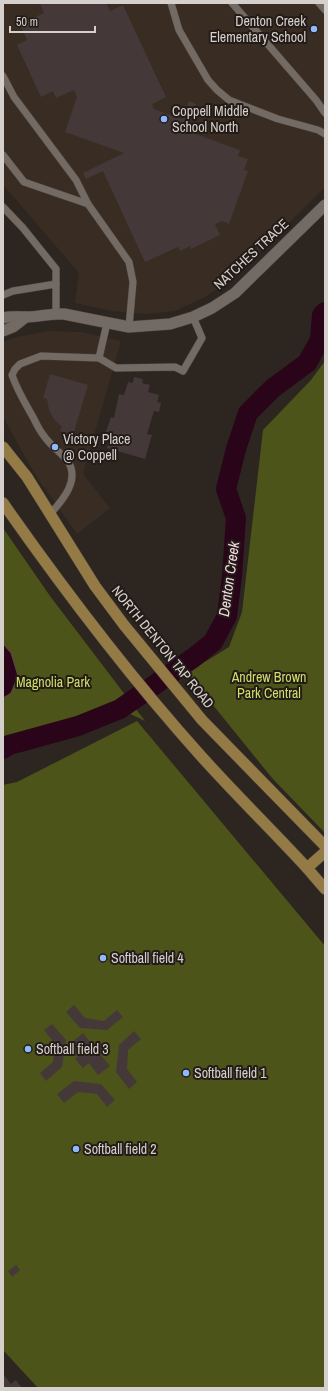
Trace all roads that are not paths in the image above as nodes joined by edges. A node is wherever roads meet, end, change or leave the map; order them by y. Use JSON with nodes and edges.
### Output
{"nodes":[{"id":1,"x":171,"y":3,"type":"edge"},
{"id":2,"x":232,"y":3,"type":"edge"},
{"id":3,"x":319,"y":3,"type":"edge"},
{"id":4,"x":325,"y":10,"type":"edge"},
{"id":5,"x":3,"y":76,"type":"edge"},
{"id":6,"x":325,"y":113,"type":"edge"},
{"id":7,"x":325,"y":134,"type":"edge"},
{"id":8,"x":3,"y":156,"type":"edge"},
{"id":9,"x":88,"y":204,"type":"junction"},
{"id":10,"x":325,"y":205,"type":"edge"},
{"id":11,"x":3,"y":207,"type":"edge"},
{"id":12,"x":56,"y":284,"type":"junction"},
{"id":13,"x":3,"y":295,"type":"edge"},
{"id":14,"x":56,"y":314,"type":"junction"},
{"id":15,"x":26,"y":317,"type":"junction"},
{"id":16,"x":193,"y":317,"type":"junction"},
{"id":17,"x":3,"y":318,"type":"edge"},
{"id":18,"x":107,"y":323,"type":"junction"},
{"id":19,"x":129,"y":327,"type":"junction"},
{"id":20,"x":3,"y":331,"type":"edge"},
{"id":21,"x":99,"y":358,"type":"junction"},
{"id":22,"x":3,"y":447,"type":"edge"},
{"id":23,"x":3,"y":502,"type":"edge"},
{"id":24,"x":50,"y":514,"type":"junction"},
{"id":25,"x":325,"y":846,"type":"edge"},
{"id":26,"x":325,"y":852,"type":"edge"},
{"id":27,"x":307,"y":868,"type":"junction"},
{"id":28,"x":325,"y":889,"type":"edge"}],
"edges":[{"from":1,"to":7,"type":"lane"},
{"from":2,"to":6,"type":"lane"},
{"from":3,"to":4,"type":"lane"},
{"from":5,"to":9,"type":"lane"},
{"from":8,"to":9,"type":"lane"},
{"from":9,"to":19,"type":"lane"},
{"from":10,"to":16,"type":"street","name":"NATCHES TRACE"},
{"from":11,"to":12,"type":"lane"},
{"from":12,"to":13,"type":"lane"},
{"from":12,"to":14,"type":"lane"},
{"from":14,"to":15,"type":"street","name":"NATCHES TRACE"},
{"from":14,"to":18,"type":"street","name":"NATCHES TRACE"},
{"from":15,"to":17,"type":"street","name":"NATCHES TRACE"},
{"from":15,"to":20,"type":"street","name":"NATCHES TRACE"},
{"from":16,"to":19,"type":"street","name":"NATCHES TRACE"},
{"from":16,"to":21,"type":"lane"},
{"from":18,"to":19,"type":"street","name":"NATCHES TRACE"},
{"from":18,"to":21,"type":"lane"},
{"from":21,"to":24,"type":"lane"},
{"from":22,"to":24,"type":"main road","name":"NORTH DENTON TAP ROAD"},
{"from":23,"to":27,"type":"main road"},
{"from":24,"to":25,"type":"main road","name":"NORTH DENTON TAP ROAD"},
{"from":26,"to":27,"type":"main road"},
{"from":27,"to":28,"type":"main road"}]}
